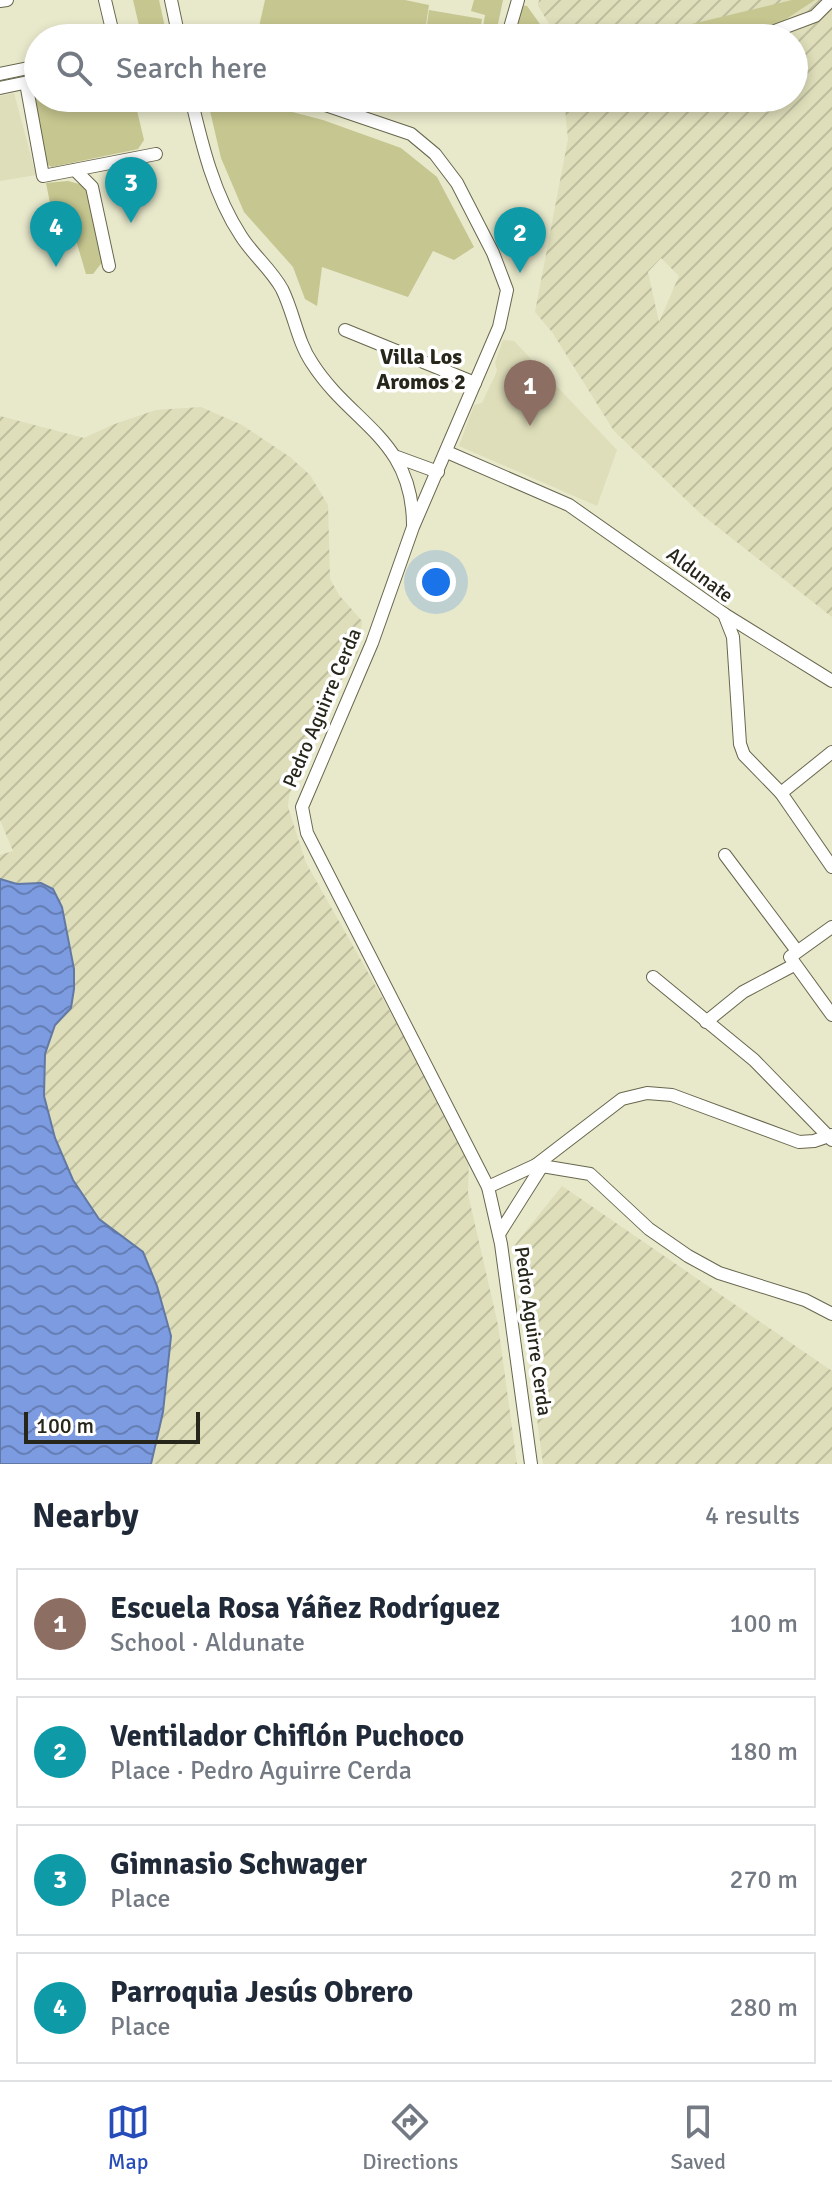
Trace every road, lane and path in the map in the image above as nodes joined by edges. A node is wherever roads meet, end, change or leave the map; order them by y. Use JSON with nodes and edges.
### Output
{"nodes":[{"id":1,"x":7,"y":0,"type":"edge"},
{"id":2,"x":105,"y":0,"type":"edge"},
{"id":3,"x":171,"y":0,"type":"edge"},
{"id":4,"x":518,"y":0,"type":"edge"},
{"id":5,"x":831,"y":0,"type":"edge"},
{"id":6,"x":0,"y":1,"type":"edge"},
{"id":7,"x":111,"y":24,"type":"edge"},
{"id":8,"x":176,"y":24,"type":"edge"},
{"id":9,"x":511,"y":24,"type":"edge"},
{"id":10,"x":794,"y":24,"type":"edge"},
{"id":11,"x":24,"y":69,"type":"edge"},
{"id":12,"x":0,"y":74,"type":"edge"},
{"id":13,"x":24,"y":83,"type":"edge"},
{"id":14,"x":0,"y":88,"type":"edge"},
{"id":15,"x":36,"y":112,"type":"edge"},
{"id":16,"x":195,"y":112,"type":"edge"},
{"id":17,"x":346,"y":112,"type":"edge"},
{"id":18,"x":156,"y":154,"type":"dead end"},
{"id":19,"x":75,"y":170,"type":"junction"},
{"id":20,"x":109,"y":266,"type":"dead end"},
{"id":21,"x":345,"y":330,"type":"dead end"},
{"id":22,"x":475,"y":383,"type":"junction"},
{"id":23,"x":447,"y":452,"type":"junction"},
{"id":24,"x":397,"y":457,"type":"junction"},
{"id":25,"x":438,"y":472,"type":"junction"},
{"id":26,"x":413,"y":527,"type":"junction"},
{"id":27,"x":724,"y":614,"type":"junction"},
{"id":28,"x":832,"y":681,"type":"edge"},
{"id":29,"x":832,"y":752,"type":"edge"},
{"id":30,"x":781,"y":793,"type":"junction"},
{"id":31,"x":725,"y":855,"type":"dead end"},
{"id":32,"x":832,"y":867,"type":"edge"},
{"id":33,"x":832,"y":927,"type":"edge"},
{"id":34,"x":797,"y":951,"type":"junction"},
{"id":35,"x":794,"y":965,"type":"junction"},
{"id":36,"x":653,"y":977,"type":"dead end"},
{"id":37,"x":832,"y":1015,"type":"edge"},
{"id":38,"x":706,"y":1022,"type":"junction"},
{"id":39,"x":831,"y":1138,"type":"edge"},
{"id":40,"x":539,"y":1166,"type":"junction"},
{"id":41,"x":488,"y":1187,"type":"junction"},
{"id":42,"x":499,"y":1234,"type":"junction"},
{"id":43,"x":832,"y":1314,"type":"edge"},
{"id":44,"x":531,"y":1464,"type":"edge"}],
"edges":[{"from":1,"to":6,"type":"street"},
{"from":2,"to":7,"type":"street"},
{"from":3,"to":8,"type":"street"},
{"from":4,"to":9,"type":"street"},
{"from":5,"to":10,"type":"street"},
{"from":11,"to":12,"type":"street"},
{"from":13,"to":14,"type":"street"},
{"from":15,"to":19,"type":"street"},
{"from":16,"to":24,"type":"street"},
{"from":17,"to":22,"type":"street","name":"Pedro Aguirre Cerda"},
{"from":18,"to":19,"type":"street"},
{"from":19,"to":20,"type":"street"},
{"from":21,"to":22,"type":"street"},
{"from":22,"to":23,"type":"street","name":"Pedro Aguirre Cerda"},
{"from":23,"to":25,"type":"street","name":"Pedro Aguirre Cerda"},
{"from":23,"to":27,"type":"street","name":"Aldunate"},
{"from":24,"to":25,"type":"street"},
{"from":24,"to":26,"type":"street"},
{"from":25,"to":26,"type":"street","name":"Pedro Aguirre Cerda"},
{"from":26,"to":41,"type":"street","name":"Pedro Aguirre Cerda"},
{"from":27,"to":28,"type":"street"},
{"from":27,"to":30,"type":"street","name":"Aldunate"},
{"from":29,"to":30,"type":"street"},
{"from":30,"to":32,"type":"street","name":"Aldunate"},
{"from":31,"to":34,"type":"street"},
{"from":33,"to":34,"type":"street"},
{"from":34,"to":35,"type":"street"},
{"from":35,"to":37,"type":"street"},
{"from":35,"to":38,"type":"street"},
{"from":36,"to":38,"type":"street"},
{"from":38,"to":39,"type":"street"},
{"from":39,"to":40,"type":"street"},
{"from":40,"to":41,"type":"street"},
{"from":40,"to":42,"type":"street"},
{"from":40,"to":43,"type":"street"},
{"from":41,"to":42,"type":"street","name":"Pedro Aguirre Cerda"},
{"from":42,"to":44,"type":"street","name":"Pedro Aguirre Cerda"}]}
